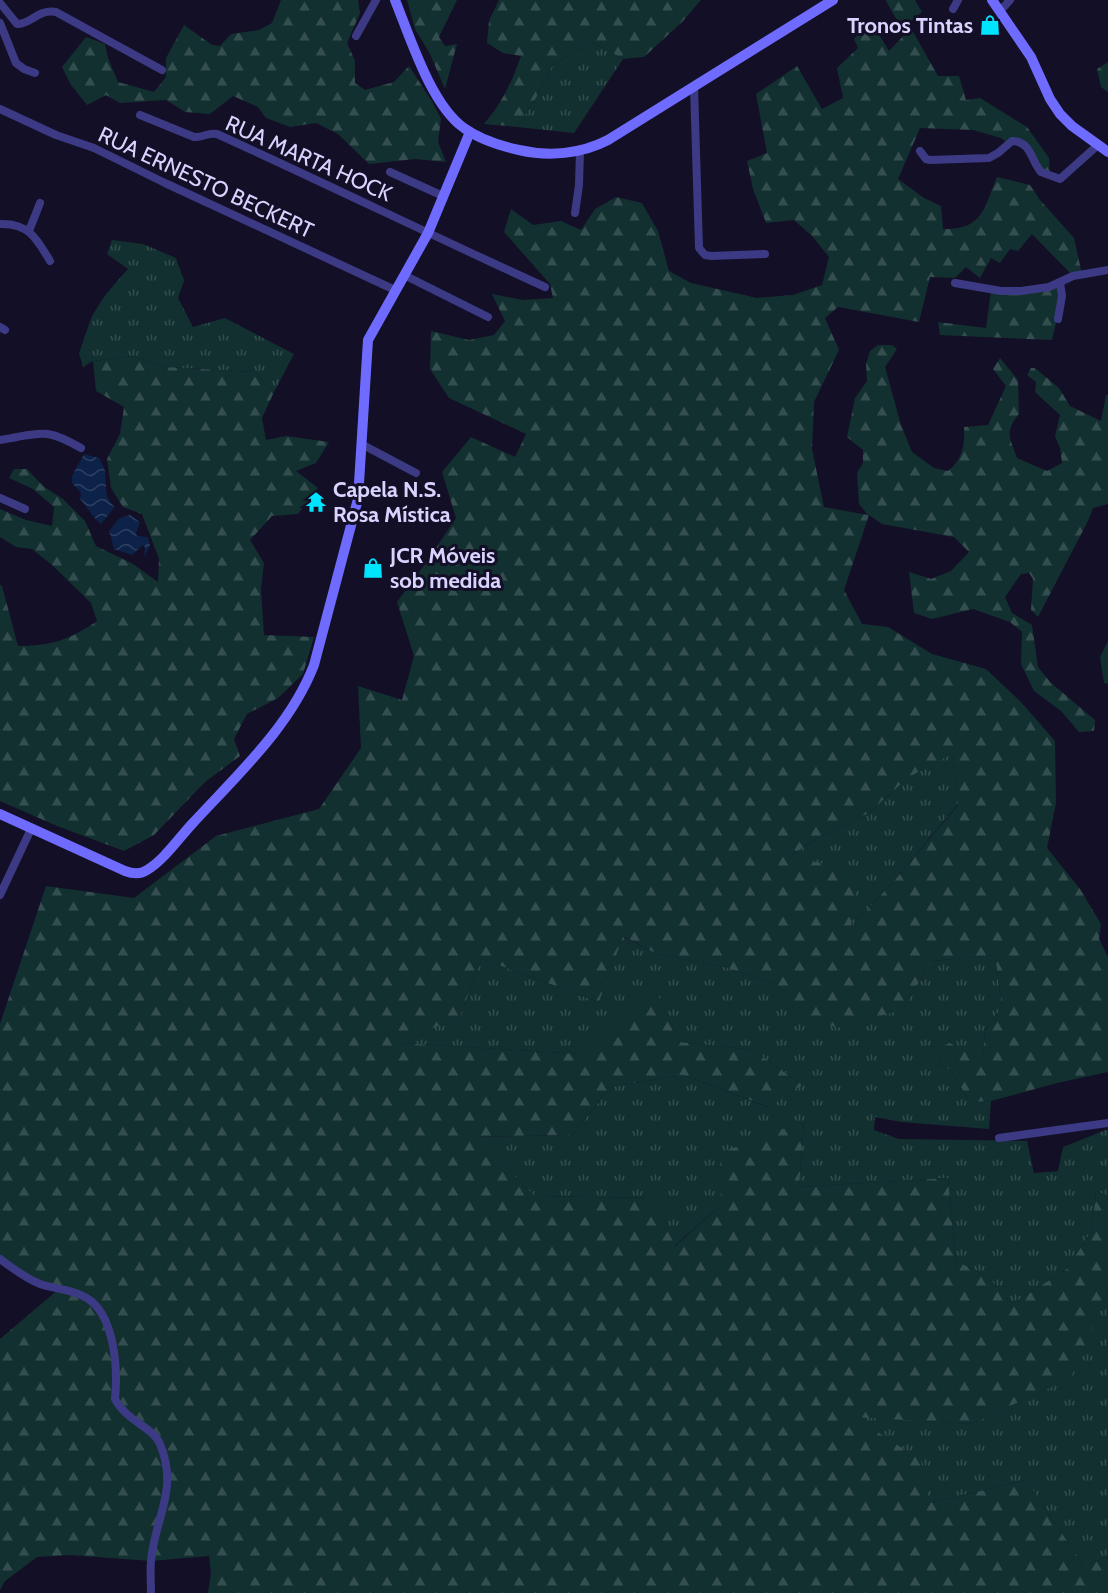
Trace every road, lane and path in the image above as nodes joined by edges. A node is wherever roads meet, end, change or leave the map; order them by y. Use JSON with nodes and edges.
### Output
{"nodes":[{"id":1,"x":376,"y":0,"type":"edge"},
{"id":2,"x":395,"y":0,"type":"edge"},
{"id":3,"x":833,"y":0,"type":"edge"},
{"id":4,"x":958,"y":0,"type":"edge"},
{"id":5,"x":992,"y":0,"type":"edge"},
{"id":6,"x":1010,"y":0,"type":"edge"},
{"id":7,"x":0,"y":3,"type":"edge"},
{"id":8,"x":953,"y":9,"type":"dead end"},
{"id":9,"x":999,"y":10,"type":"junction"},
{"id":10,"x":0,"y":23,"type":"edge"},
{"id":11,"x":356,"y":36,"type":"dead end"},
{"id":12,"x":162,"y":70,"type":"dead end"},
{"id":13,"x":35,"y":73,"type":"dead end"},
{"id":14,"x":694,"y":87,"type":"junction"},
{"id":15,"x":0,"y":109,"type":"edge"},
{"id":16,"x":140,"y":115,"type":"dead end"},
{"id":17,"x":470,"y":132,"type":"junction"},
{"id":18,"x":1098,"y":145,"type":"junction"},
{"id":19,"x":580,"y":151,"type":"junction"},
{"id":20,"x":920,"y":151,"type":"dead end"},
{"id":21,"x":1108,"y":152,"type":"edge"},
{"id":22,"x":390,"y":172,"type":"dead end"},
{"id":23,"x":443,"y":196,"type":"junction"},
{"id":24,"x":40,"y":203,"type":"dead end"},
{"id":25,"x":575,"y":213,"type":"dead end"},
{"id":26,"x":0,"y":224,"type":"edge"},
{"id":27,"x":29,"y":231,"type":"junction"},
{"id":28,"x":428,"y":233,"type":"junction"},
{"id":29,"x":765,"y":254,"type":"dead end"},
{"id":30,"x":50,"y":261,"type":"dead end"},
{"id":31,"x":1108,"y":270,"type":"edge"},
{"id":32,"x":404,"y":275,"type":"junction"},
{"id":33,"x":955,"y":282,"type":"dead end"},
{"id":34,"x":1060,"y":282,"type":"junction"},
{"id":35,"x":545,"y":287,"type":"dead end"},
{"id":36,"x":395,"y":290,"type":"junction"},
{"id":37,"x":488,"y":317,"type":"dead end"},
{"id":38,"x":1058,"y":319,"type":"dead end"},
{"id":39,"x":0,"y":440,"type":"edge"},
{"id":40,"x":363,"y":446,"type":"junction"},
{"id":41,"x":81,"y":448,"type":"dead end"},
{"id":42,"x":416,"y":473,"type":"dead end"},
{"id":43,"x":0,"y":498,"type":"edge"},
{"id":44,"x":25,"y":509,"type":"dead end"},
{"id":45,"x":0,"y":814,"type":"edge"},
{"id":46,"x":31,"y":829,"type":"junction"},
{"id":47,"x":2,"y":884,"type":"edge"},
{"id":48,"x":0,"y":895,"type":"edge"},
{"id":49,"x":1108,"y":1123,"type":"edge"},
{"id":50,"x":999,"y":1138,"type":"dead end"},
{"id":51,"x":0,"y":1259,"type":"edge"},
{"id":52,"x":151,"y":1593,"type":"edge"}],
"edges":[{"from":1,"to":11,"type":"street"},
{"from":2,"to":17,"type":"street"},
{"from":3,"to":14,"type":"street"},
{"from":4,"to":8,"type":"street"},
{"from":5,"to":9,"type":"street"},
{"from":6,"to":9,"type":"street"},
{"from":7,"to":12,"type":"street"},
{"from":9,"to":18,"type":"street"},
{"from":10,"to":13,"type":"street"},
{"from":14,"to":19,"type":"street"},
{"from":14,"to":29,"type":"street"},
{"from":15,"to":36,"type":"street","name":"RUA ERNESTO BECKERT"},
{"from":16,"to":28,"type":"street","name":"RUA MARTA HOCK"},
{"from":17,"to":19,"type":"street"},
{"from":17,"to":23,"type":"street"},
{"from":18,"to":20,"type":"street"},
{"from":18,"to":21,"type":"street"},
{"from":19,"to":25,"type":"street"},
{"from":22,"to":23,"type":"street"},
{"from":23,"to":28,"type":"street"},
{"from":24,"to":27,"type":"street"},
{"from":26,"to":27,"type":"street"},
{"from":27,"to":30,"type":"street"},
{"from":28,"to":32,"type":"street"},
{"from":28,"to":35,"type":"street","name":"RUA MARTA HOCK"},
{"from":31,"to":34,"type":"street"},
{"from":32,"to":36,"type":"street"},
{"from":32,"to":37,"type":"street"},
{"from":33,"to":34,"type":"street"},
{"from":34,"to":38,"type":"street"},
{"from":36,"to":40,"type":"street"},
{"from":39,"to":41,"type":"street"},
{"from":40,"to":42,"type":"street"},
{"from":40,"to":46,"type":"street"},
{"from":43,"to":44,"type":"street"},
{"from":45,"to":46,"type":"street"},
{"from":46,"to":47,"type":"street"},
{"from":47,"to":48,"type":"street"},
{"from":49,"to":50,"type":"street"},
{"from":51,"to":52,"type":"street"}]}
